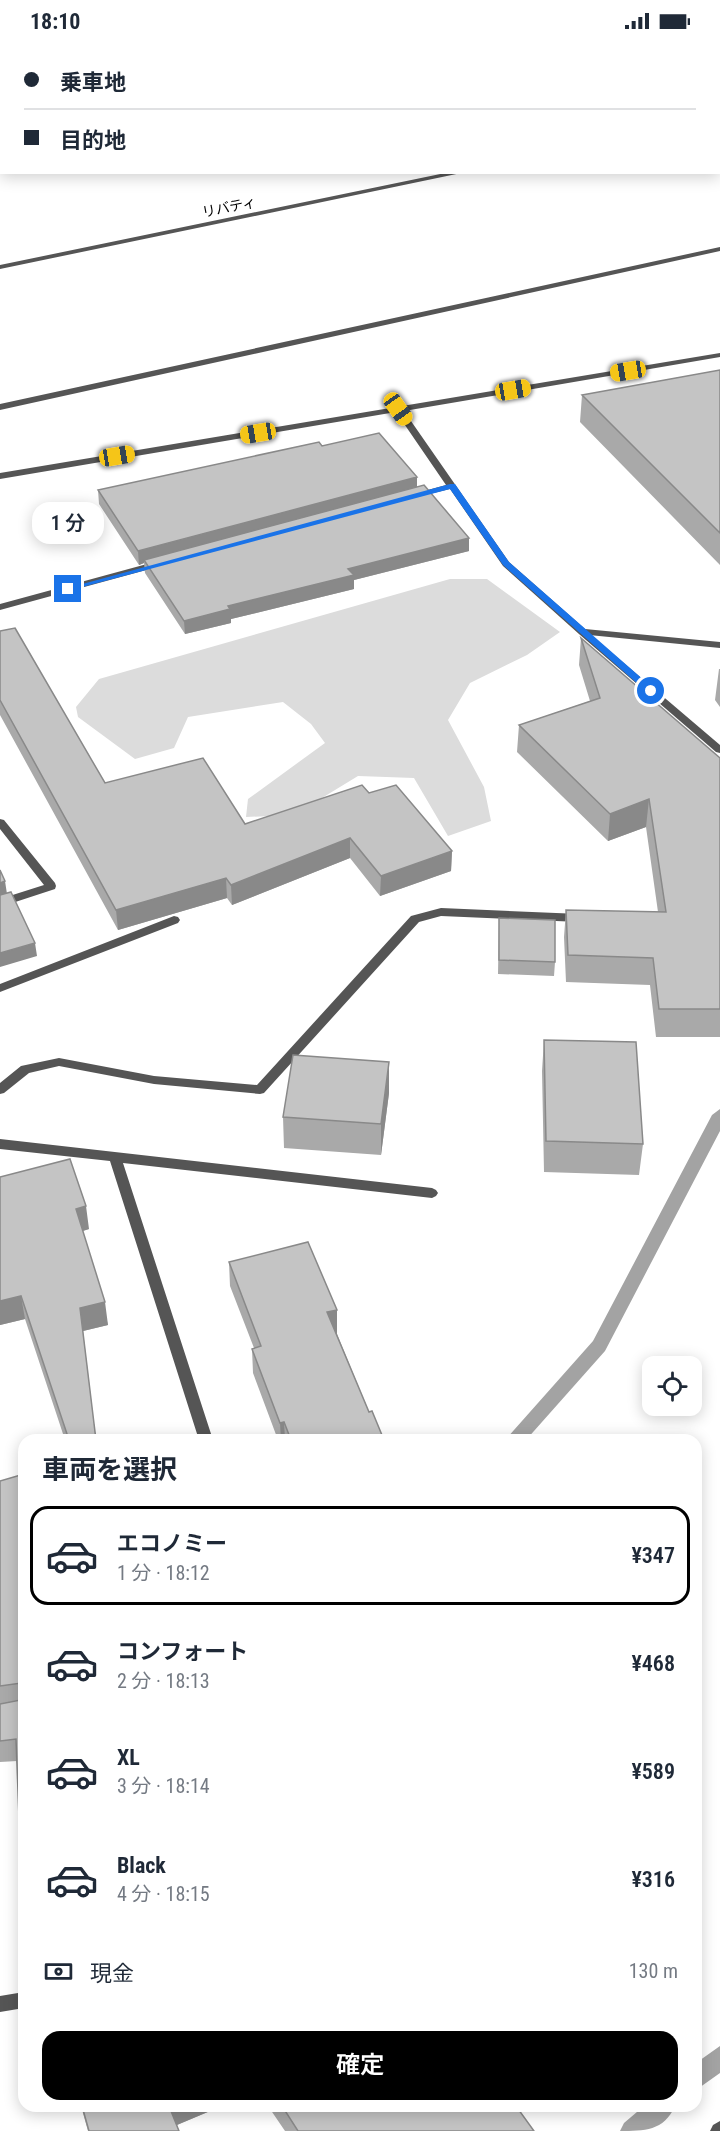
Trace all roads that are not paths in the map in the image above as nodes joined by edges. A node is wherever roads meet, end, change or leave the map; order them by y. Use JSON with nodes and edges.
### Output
{"nodes":[{"id":1,"x":453,"y":174,"type":"edge"},
{"id":2,"x":720,"y":249,"type":"edge"},
{"id":3,"x":0,"y":267,"type":"edge"},
{"id":4,"x":720,"y":355,"type":"edge"},
{"id":5,"x":0,"y":407,"type":"edge"},
{"id":6,"x":398,"y":409,"type":"junction"},
{"id":7,"x":0,"y":476,"type":"edge"},
{"id":8,"x":452,"y":486,"type":"junction"},
{"id":9,"x":407,"y":498,"type":"edge"},
{"id":10,"x":170,"y":561,"type":"edge"},
{"id":11,"x":0,"y":607,"type":"edge"},
{"id":12,"x":582,"y":632,"type":"junction"},
{"id":13,"x":720,"y":645,"type":"edge"},
{"id":14,"x":720,"y":750,"type":"edge"},
{"id":15,"x":0,"y":822,"type":"edge"},
{"id":16,"x":0,"y":903,"type":"edge"},
{"id":17,"x":589,"y":918,"type":"edge"},
{"id":18,"x":174,"y":920,"type":"dead end"},
{"id":19,"x":0,"y":988,"type":"edge"},
{"id":20,"x":0,"y":1090,"type":"edge"},
{"id":21,"x":0,"y":1144,"type":"edge"},
{"id":22,"x":115,"y":1156,"type":"junction"},
{"id":23,"x":432,"y":1193,"type":"dead end"},
{"id":24,"x":204,"y":1434,"type":"edge"},
{"id":25,"x":18,"y":2001,"type":"edge"},
{"id":26,"x":0,"y":2004,"type":"edge"}],
"edges":[{"from":1,"to":3,"type":"street","name":"リバティ"},
{"from":2,"to":5,"type":"street"},
{"from":4,"to":6,"type":"street"},
{"from":6,"to":7,"type":"street"},
{"from":6,"to":8,"type":"street"},
{"from":8,"to":9,"type":"street"},
{"from":8,"to":12,"type":"street"},
{"from":10,"to":11,"type":"street"},
{"from":12,"to":13,"type":"street"},
{"from":12,"to":14,"type":"street"},
{"from":15,"to":16,"type":"street"},
{"from":17,"to":20,"type":"street"},
{"from":18,"to":19,"type":"street"},
{"from":21,"to":22,"type":"street"},
{"from":22,"to":23,"type":"street"},
{"from":22,"to":24,"type":"street"},
{"from":25,"to":26,"type":"street"}]}
